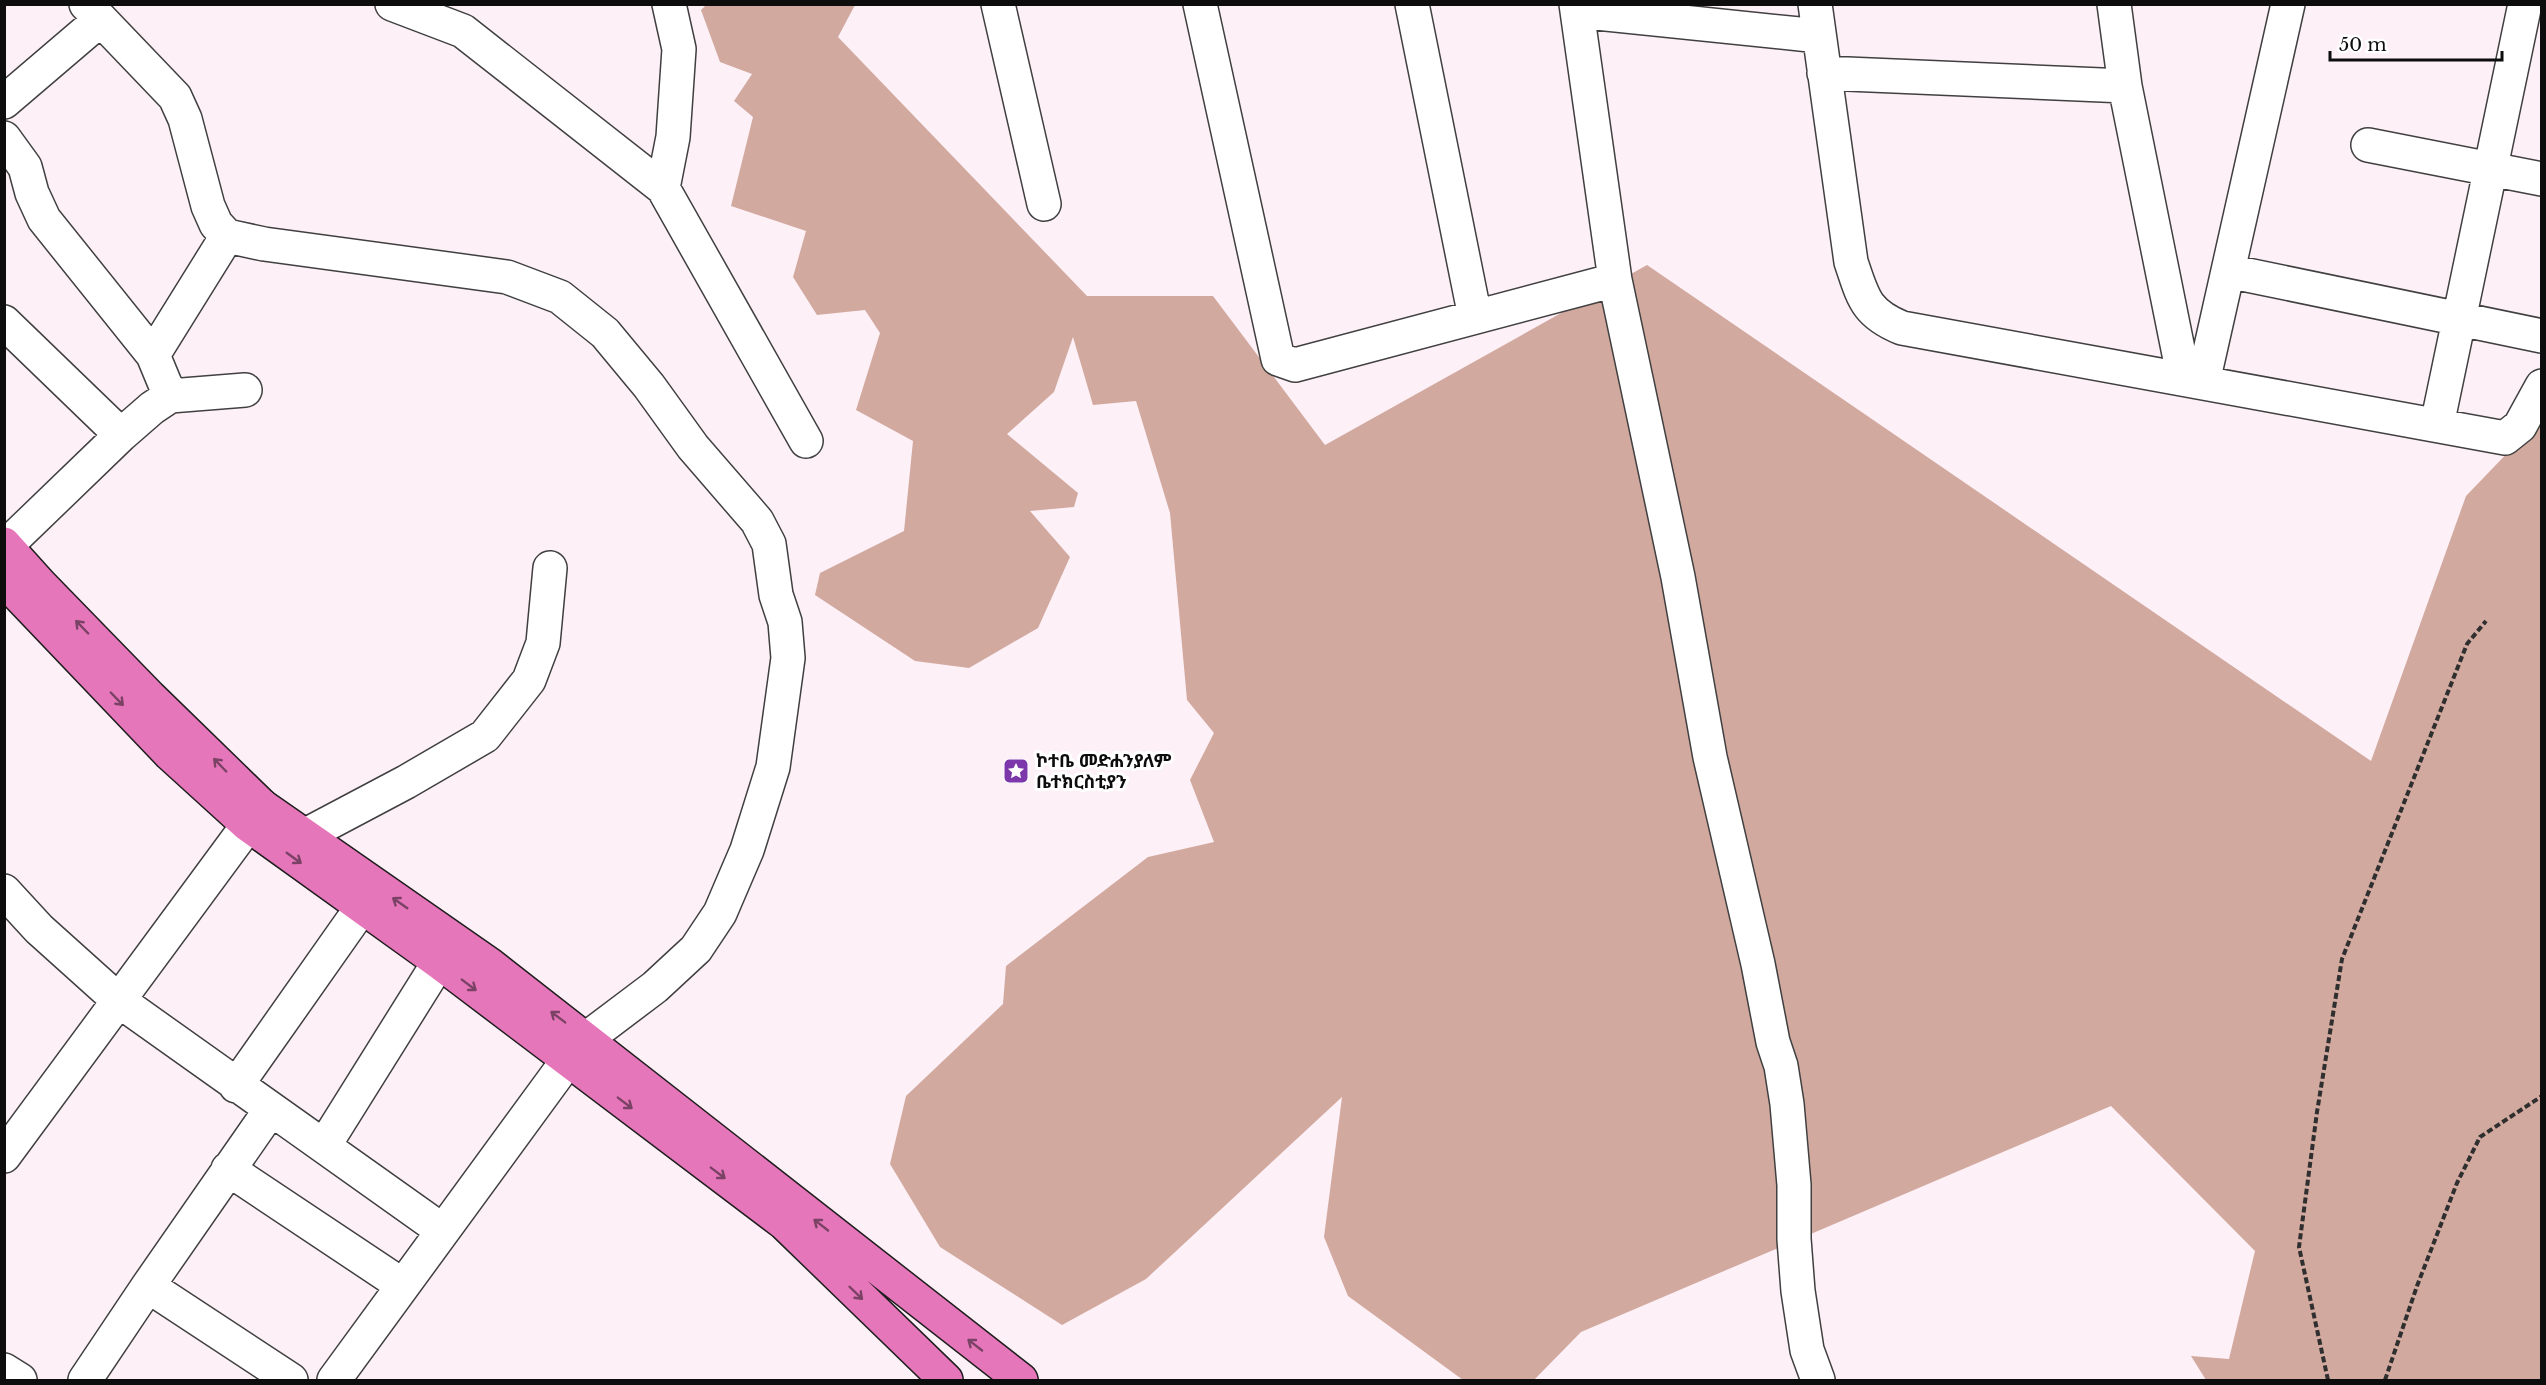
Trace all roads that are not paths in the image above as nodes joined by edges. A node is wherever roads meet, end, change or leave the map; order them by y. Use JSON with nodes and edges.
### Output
{"nodes":[{"id":1,"x":392,"y":4,"type":"edge"},
{"id":2,"x":669,"y":4,"type":"edge"},
{"id":3,"x":998,"y":4,"type":"edge"},
{"id":4,"x":1200,"y":4,"type":"edge"},
{"id":5,"x":1412,"y":4,"type":"edge"},
{"id":6,"x":2114,"y":4,"type":"edge"},
{"id":7,"x":2288,"y":4,"type":"edge"},
{"id":8,"x":2525,"y":4,"type":"edge"},
{"id":9,"x":1576,"y":8,"type":"edge"},
{"id":10,"x":93,"y":12,"type":"edge"},
{"id":11,"x":465,"y":18,"type":"edge"},
{"id":12,"x":1817,"y":20,"type":"edge"},
{"id":13,"x":1824,"y":73,"type":"junction"},
{"id":14,"x":2125,"y":86,"type":"junction"},
{"id":15,"x":4,"y":102,"type":"edge"},
{"id":16,"x":4,"y":138,"type":"edge"},
{"id":17,"x":2368,"y":145,"type":"dead end"},
{"id":18,"x":2490,"y":169,"type":"junction"},
{"id":19,"x":2541,"y":179,"type":"edge"},
{"id":20,"x":663,"y":188,"type":"junction"},
{"id":21,"x":1044,"y":204,"type":"dead end"},
{"id":22,"x":227,"y":236,"type":"junction"},
{"id":23,"x":2228,"y":271,"type":"junction"},
{"id":24,"x":1615,"y":280,"type":"junction"},
{"id":25,"x":1475,"y":317,"type":"junction"},
{"id":26,"x":2458,"y":319,"type":"junction"},
{"id":27,"x":4,"y":322,"type":"edge"},
{"id":28,"x":2541,"y":336,"type":"edge"},
{"id":29,"x":153,"y":355,"type":"junction"},
{"id":30,"x":2193,"y":381,"type":"junction"},
{"id":31,"x":2541,"y":386,"type":"edge"},
{"id":32,"x":245,"y":390,"type":"dead end"},
{"id":33,"x":170,"y":396,"type":"junction"},
{"id":34,"x":2436,"y":425,"type":"junction"},
{"id":35,"x":121,"y":435,"type":"junction"},
{"id":36,"x":806,"y":441,"type":"dead end"},
{"id":37,"x":5,"y":545,"type":"edge"},
{"id":38,"x":550,"y":568,"type":"dead end"},
{"id":39,"x":4,"y":580,"type":"edge"},
{"id":40,"x":254,"y":815,"type":"junction"},
{"id":41,"x":304,"y":836,"type":"junction"},
{"id":42,"x":4,"y":891,"type":"edge"},
{"id":43,"x":362,"y":908,"type":"junction"},
{"id":44,"x":439,"y":962,"type":"junction"},
{"id":45,"x":118,"y":1000,"type":"junction"},
{"id":46,"x":577,"y":1049,"type":"junction"},
{"id":47,"x":236,"y":1086,"type":"junction"},
{"id":48,"x":271,"y":1109,"type":"junction"},
{"id":49,"x":324,"y":1146,"type":"junction"},
{"id":50,"x":4,"y":1156,"type":"edge"},
{"id":51,"x":228,"y":1169,"type":"junction"},
{"id":52,"x":790,"y":1214,"type":"junction"},
{"id":53,"x":442,"y":1231,"type":"junction"},
{"id":54,"x":402,"y":1285,"type":"junction"},
{"id":55,"x":148,"y":1286,"type":"junction"},
{"id":56,"x":4,"y":1370,"type":"edge"},
{"id":57,"x":20,"y":1380,"type":"edge"},
{"id":58,"x":85,"y":1380,"type":"edge"},
{"id":59,"x":291,"y":1380,"type":"edge"},
{"id":60,"x":334,"y":1380,"type":"edge"},
{"id":61,"x":946,"y":1380,"type":"edge"},
{"id":62,"x":1021,"y":1380,"type":"edge"},
{"id":63,"x":1818,"y":1380,"type":"edge"}],
"edges":[{"from":1,"to":11,"type":"street"},
{"from":2,"to":20,"type":"street"},
{"from":3,"to":21,"type":"street"},
{"from":4,"to":25,"type":"street"},
{"from":5,"to":25,"type":"street"},
{"from":6,"to":14,"type":"street"},
{"from":7,"to":23,"type":"street"},
{"from":8,"to":18,"type":"street"},
{"from":9,"to":12,"type":"street"},
{"from":9,"to":24,"type":"street"},
{"from":10,"to":15,"type":"street"},
{"from":10,"to":22,"type":"street"},
{"from":11,"to":20,"type":"street"},
{"from":12,"to":13,"type":"street"},
{"from":13,"to":14,"type":"street"},
{"from":13,"to":30,"type":"street"},
{"from":14,"to":30,"type":"street"},
{"from":16,"to":29,"type":"street"},
{"from":17,"to":18,"type":"street"},
{"from":18,"to":19,"type":"street"},
{"from":18,"to":26,"type":"street"},
{"from":20,"to":36,"type":"street"},
{"from":22,"to":29,"type":"street"},
{"from":22,"to":46,"type":"street"},
{"from":23,"to":26,"type":"street"},
{"from":23,"to":30,"type":"street"},
{"from":24,"to":25,"type":"street"},
{"from":24,"to":63,"type":"street"},
{"from":26,"to":28,"type":"street"},
{"from":26,"to":34,"type":"street"},
{"from":27,"to":35,"type":"street"},
{"from":29,"to":33,"type":"street"},
{"from":30,"to":34,"type":"street"},
{"from":31,"to":34,"type":"street"},
{"from":32,"to":33,"type":"street"},
{"from":33,"to":35,"type":"street"},
{"from":35,"to":37,"type":"street"},
{"from":40,"to":37,"type":"main road","one_way":true},
{"from":38,"to":41,"type":"street"},
{"from":39,"to":40,"type":"main road","one_way":true},
{"from":40,"to":41,"type":"main road"},
{"from":40,"to":43,"type":"main road","one_way":true},
{"from":40,"to":45,"type":"street"},
{"from":46,"to":41,"type":"main road","one_way":true},
{"from":42,"to":45,"type":"street"},
{"from":43,"to":44,"type":"main road"},
{"from":43,"to":47,"type":"street"},
{"from":44,"to":46,"type":"main road","one_way":true},
{"from":44,"to":49,"type":"street"},
{"from":45,"to":47,"type":"street"},
{"from":45,"to":50,"type":"street"},
{"from":46,"to":52,"type":"main road"},
{"from":46,"to":53,"type":"street"},
{"from":47,"to":48,"type":"street"},
{"from":48,"to":49,"type":"street"},
{"from":48,"to":51,"type":"street"},
{"from":49,"to":53,"type":"street"},
{"from":51,"to":54,"type":"street"},
{"from":51,"to":55,"type":"street"},
{"from":52,"to":61,"type":"main road","one_way":true},
{"from":62,"to":52,"type":"main road","one_way":true},
{"from":53,"to":54,"type":"street"},
{"from":54,"to":60,"type":"street"},
{"from":55,"to":58,"type":"street"},
{"from":55,"to":59,"type":"street"},
{"from":56,"to":57,"type":"street"}]}
